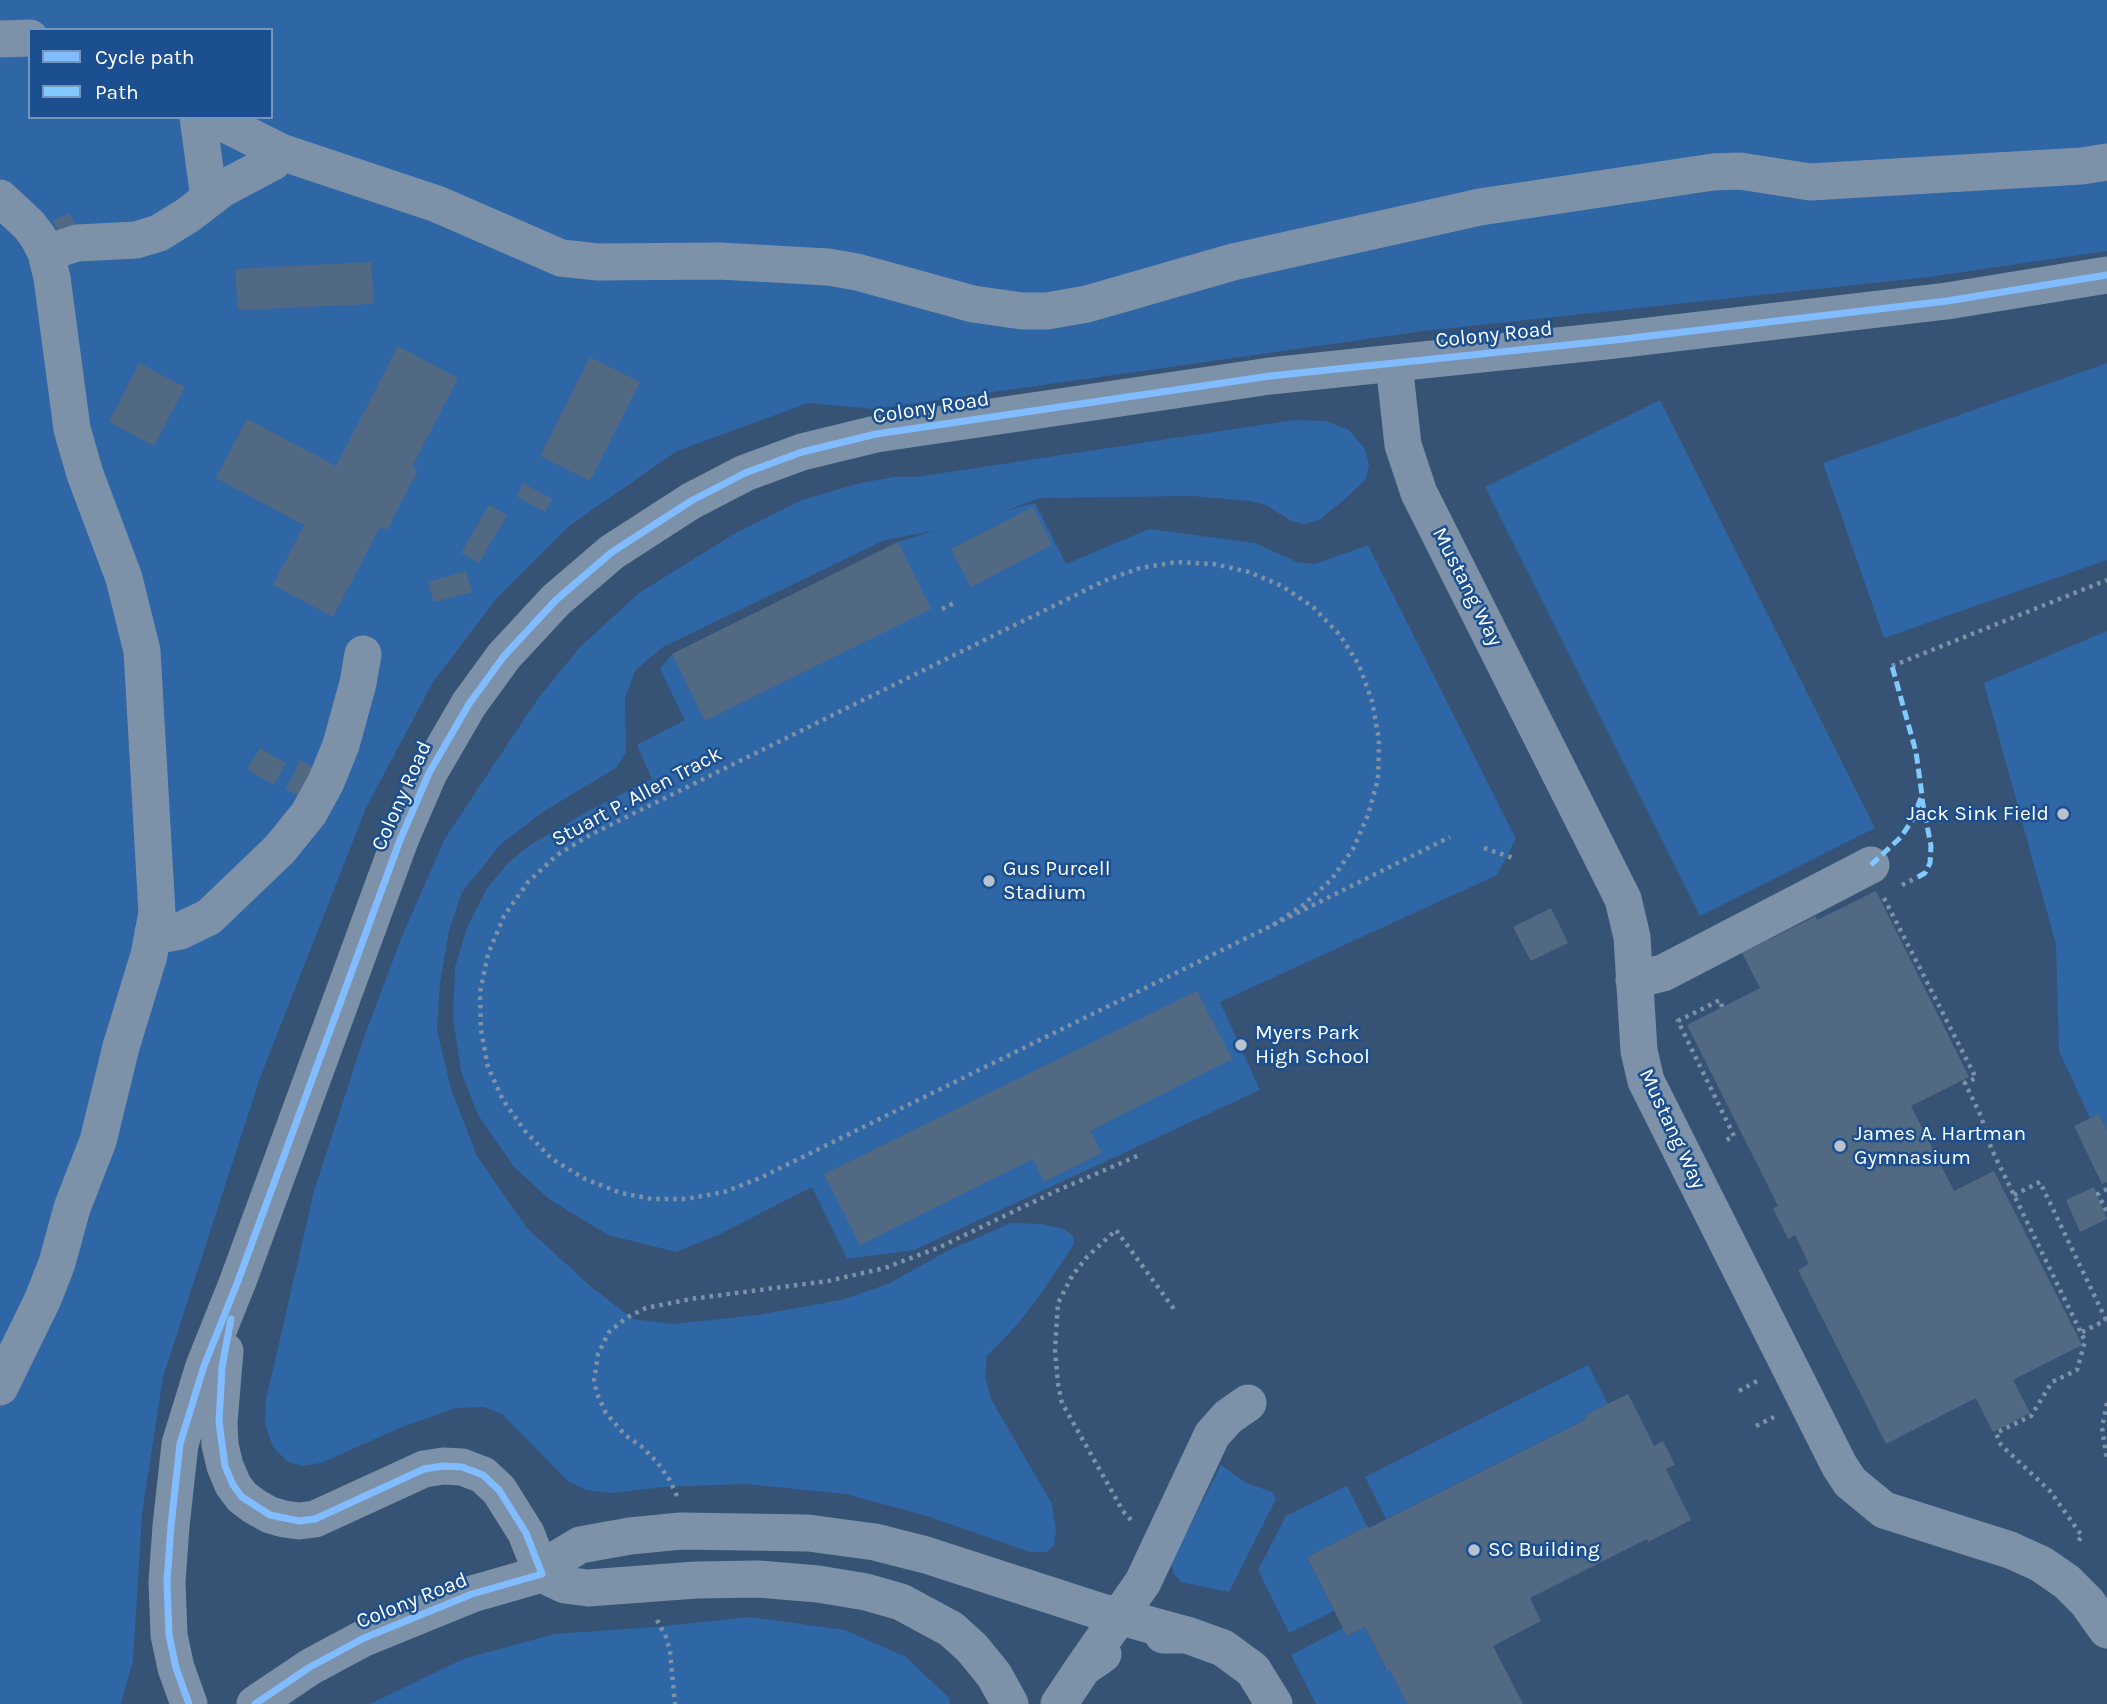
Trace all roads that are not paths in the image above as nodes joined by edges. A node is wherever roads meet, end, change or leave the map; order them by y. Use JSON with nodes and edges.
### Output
{"nodes":[{"id":1,"x":28,"y":38,"type":"edge"},
{"id":2,"x":0,"y":39,"type":"edge"},
{"id":3,"x":198,"y":119,"type":"edge"},
{"id":4,"x":215,"y":119,"type":"edge"},
{"id":5,"x":281,"y":152,"type":"junction"},
{"id":6,"x":2107,"y":162,"type":"edge"},
{"id":7,"x":0,"y":198,"type":"edge"},
{"id":8,"x":209,"y":198,"type":"junction"},
{"id":9,"x":46,"y":253,"type":"junction"},
{"id":10,"x":2107,"y":275,"type":"edge"},
{"id":11,"x":1394,"y":364,"type":"junction"},
{"id":12,"x":363,"y":654,"type":"dead end"},
{"id":13,"x":1883,"y":883,"type":"road end"},
{"id":14,"x":153,"y":932,"type":"junction"},
{"id":15,"x":1634,"y":980,"type":"junction"},
{"id":16,"x":238,"y":1281,"type":"junction"},
{"id":17,"x":0,"y":1387,"type":"edge"},
{"id":18,"x":1248,"y":1403,"type":"dead end"},
{"id":19,"x":542,"y":1574,"type":"junction"},
{"id":20,"x":1120,"y":1616,"type":"junction"},
{"id":21,"x":2107,"y":1630,"type":"edge"},
{"id":22,"x":1187,"y":1635,"type":"junction"},
{"id":23,"x":1083,"y":1668,"type":"junction"},
{"id":24,"x":1274,"y":1703,"type":"edge"},
{"id":25,"x":190,"y":1704,"type":"edge"},
{"id":26,"x":256,"y":1704,"type":"edge"},
{"id":27,"x":1010,"y":1704,"type":"edge"},
{"id":28,"x":1059,"y":1704,"type":"edge"}],
"edges":[{"from":1,"to":2,"type":"street"},
{"from":3,"to":8,"type":"street"},
{"from":4,"to":5,"type":"street"},
{"from":5,"to":6,"type":"street"},
{"from":5,"to":8,"type":"street"},
{"from":7,"to":9,"type":"street"},
{"from":8,"to":9,"type":"street"},
{"from":9,"to":14,"type":"street"},
{"from":10,"to":11,"type":"street","name":"Colony Road"},
{"from":11,"to":15,"type":"street","name":"Mustang Way"},
{"from":11,"to":16,"type":"street","name":"Colony Road"},
{"from":12,"to":14,"type":"street"},
{"from":13,"to":15,"type":"street"},
{"from":14,"to":17,"type":"street"},
{"from":15,"to":21,"type":"street","name":"Mustang Way"},
{"from":16,"to":19,"type":"street","name":"Colony Road"},
{"from":16,"to":25,"type":"street","name":"Colony Road"},
{"from":18,"to":20,"type":"street"},
{"from":19,"to":20,"type":"street"},
{"from":19,"to":26,"type":"street","name":"Colony Road"},
{"from":19,"to":27,"type":"street"},
{"from":20,"to":22,"type":"street"},
{"from":20,"to":23,"type":"street"},
{"from":22,"to":23,"type":"street"},
{"from":22,"to":24,"type":"street"},
{"from":23,"to":28,"type":"street"}]}
